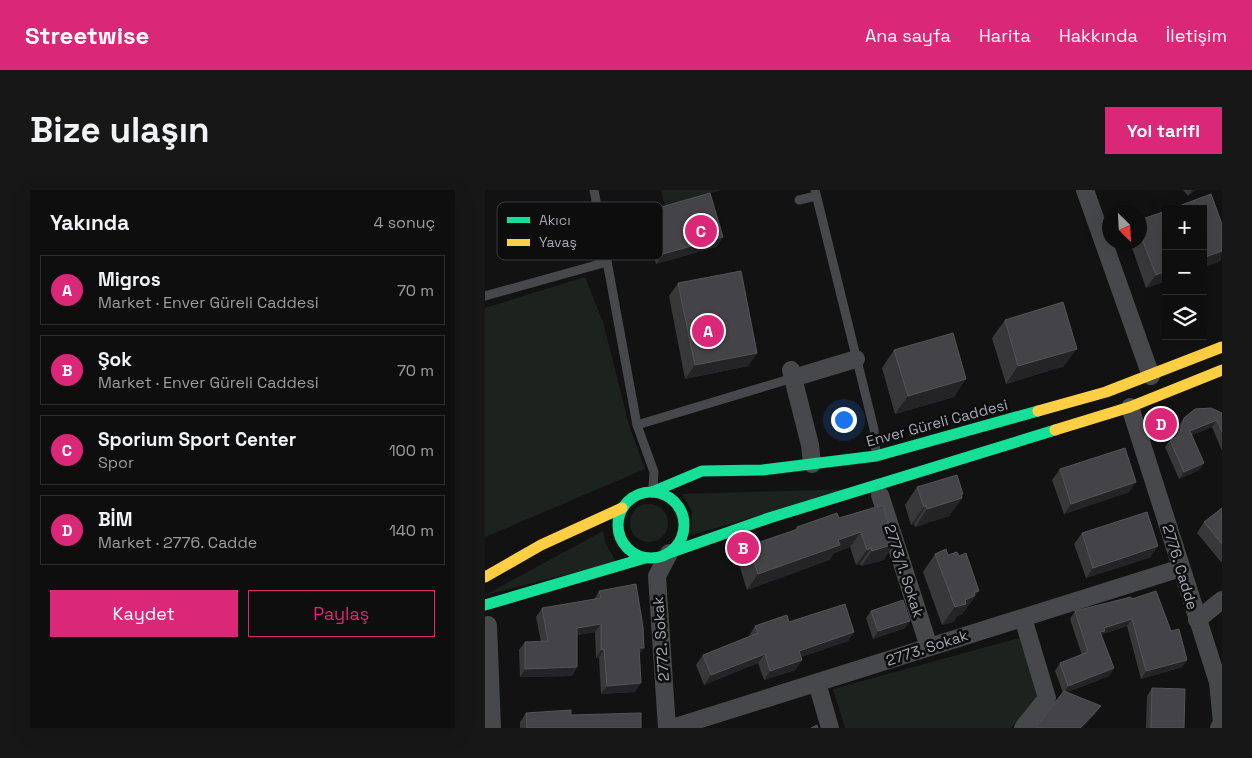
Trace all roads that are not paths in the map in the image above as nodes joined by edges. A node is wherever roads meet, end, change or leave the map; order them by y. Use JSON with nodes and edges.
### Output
{"nodes":[{"id":1,"x":1085,"y":190,"type":"edge"},
{"id":2,"x":816,"y":193,"type":"edge"},
{"id":3,"x":799,"y":200,"type":"dead end"},
{"id":4,"x":607,"y":262,"type":"joint"},
{"id":5,"x":485,"y":296,"type":"edge"},
{"id":6,"x":1222,"y":347,"type":"edge"},
{"id":7,"x":856,"y":359,"type":"junction"},
{"id":8,"x":1222,"y":370,"type":"edge"},
{"id":9,"x":792,"y":374,"type":"junction"},
{"id":10,"x":1151,"y":376,"type":"junction"},
{"id":11,"x":1130,"y":407,"type":"junction"},
{"id":12,"x":637,"y":425,"type":"junction"},
{"id":13,"x":876,"y":456,"type":"junction"},
{"id":14,"x":812,"y":464,"type":"junction"},
{"id":15,"x":652,"y":492,"type":"junction"},
{"id":16,"x":880,"y":496,"type":"dead end"},
{"id":17,"x":622,"y":508,"type":"junction"},
{"id":18,"x":669,"y":553,"type":"junction"},
{"id":19,"x":645,"y":558,"type":"junction"},
{"id":20,"x":1181,"y":568,"type":"junction"},
{"id":21,"x":657,"y":576,"type":"junction"},
{"id":22,"x":485,"y":577,"type":"edge"},
{"id":23,"x":1222,"y":600,"type":"edge"},
{"id":24,"x":485,"y":605,"type":"edge"},
{"id":25,"x":1023,"y":618,"type":"junction"},
{"id":26,"x":1197,"y":620,"type":"junction"},
{"id":27,"x":488,"y":625,"type":"dead end"},
{"id":28,"x":929,"y":648,"type":"junction"},
{"id":29,"x":817,"y":683,"type":"junction"},
{"id":30,"x":1220,"y":683,"type":"edge"},
{"id":31,"x":492,"y":728,"type":"edge"},
{"id":32,"x":667,"y":728,"type":"edge"},
{"id":33,"x":672,"y":728,"type":"edge"},
{"id":34,"x":830,"y":728,"type":"edge"},
{"id":35,"x":1023,"y":728,"type":"edge"},
{"id":36,"x":1219,"y":728,"type":"edge"}],
"edges":[{"from":1,"to":10,"type":"street"},
{"from":2,"to":3,"type":"lane"},
{"from":2,"to":7,"type":"lane"},
{"from":4,"to":5,"type":"lane"},
{"from":4,"to":12,"type":"lane"},
{"from":6,"to":10,"type":"main road","name":"Enver Güreli Caddesi"},
{"from":7,"to":9,"type":"street"},
{"from":7,"to":13,"type":"lane"},
{"from":8,"to":11,"type":"main road"},
{"from":9,"to":12,"type":"lane"},
{"from":9,"to":14,"type":"street"},
{"from":10,"to":13,"type":"main road","name":"Enver Güreli Caddesi"},
{"from":11,"to":18,"type":"main road"},
{"from":11,"to":20,"type":"street","name":"2776. Cadde"},
{"from":12,"to":15,"type":"lane"},
{"from":13,"to":14,"type":"main road","name":"Enver Güreli Caddesi"},
{"from":14,"to":15,"type":"main road","name":"Enver Güreli Caddesi"},
{"from":15,"to":17,"type":"main road"},
{"from":15,"to":18,"type":"main road"},
{"from":16,"to":28,"type":"street","name":"2773/1. Sokak"},
{"from":17,"to":19,"type":"main road"},
{"from":17,"to":22,"type":"main road"},
{"from":18,"to":19,"type":"main road"},
{"from":18,"to":21,"type":"street","name":"2772. Sokak"},
{"from":19,"to":21,"type":"street"},
{"from":19,"to":24,"type":"main road"},
{"from":20,"to":25,"type":"street","name":"2773. Sokak"},
{"from":20,"to":26,"type":"street","name":"2776. Cadde"},
{"from":21,"to":32,"type":"street","name":"2772. Sokak"},
{"from":23,"to":26,"type":"street"},
{"from":25,"to":28,"type":"street","name":"2773. Sokak"},
{"from":25,"to":35,"type":"street"},
{"from":26,"to":30,"type":"street","name":"2776. Cadde"},
{"from":27,"to":31,"type":"street"},
{"from":28,"to":29,"type":"street","name":"2773. Sokak"},
{"from":29,"to":33,"type":"street","name":"2773. Sokak"},
{"from":29,"to":34,"type":"street"},
{"from":30,"to":36,"type":"street","name":"2776. Cadde"}]}
